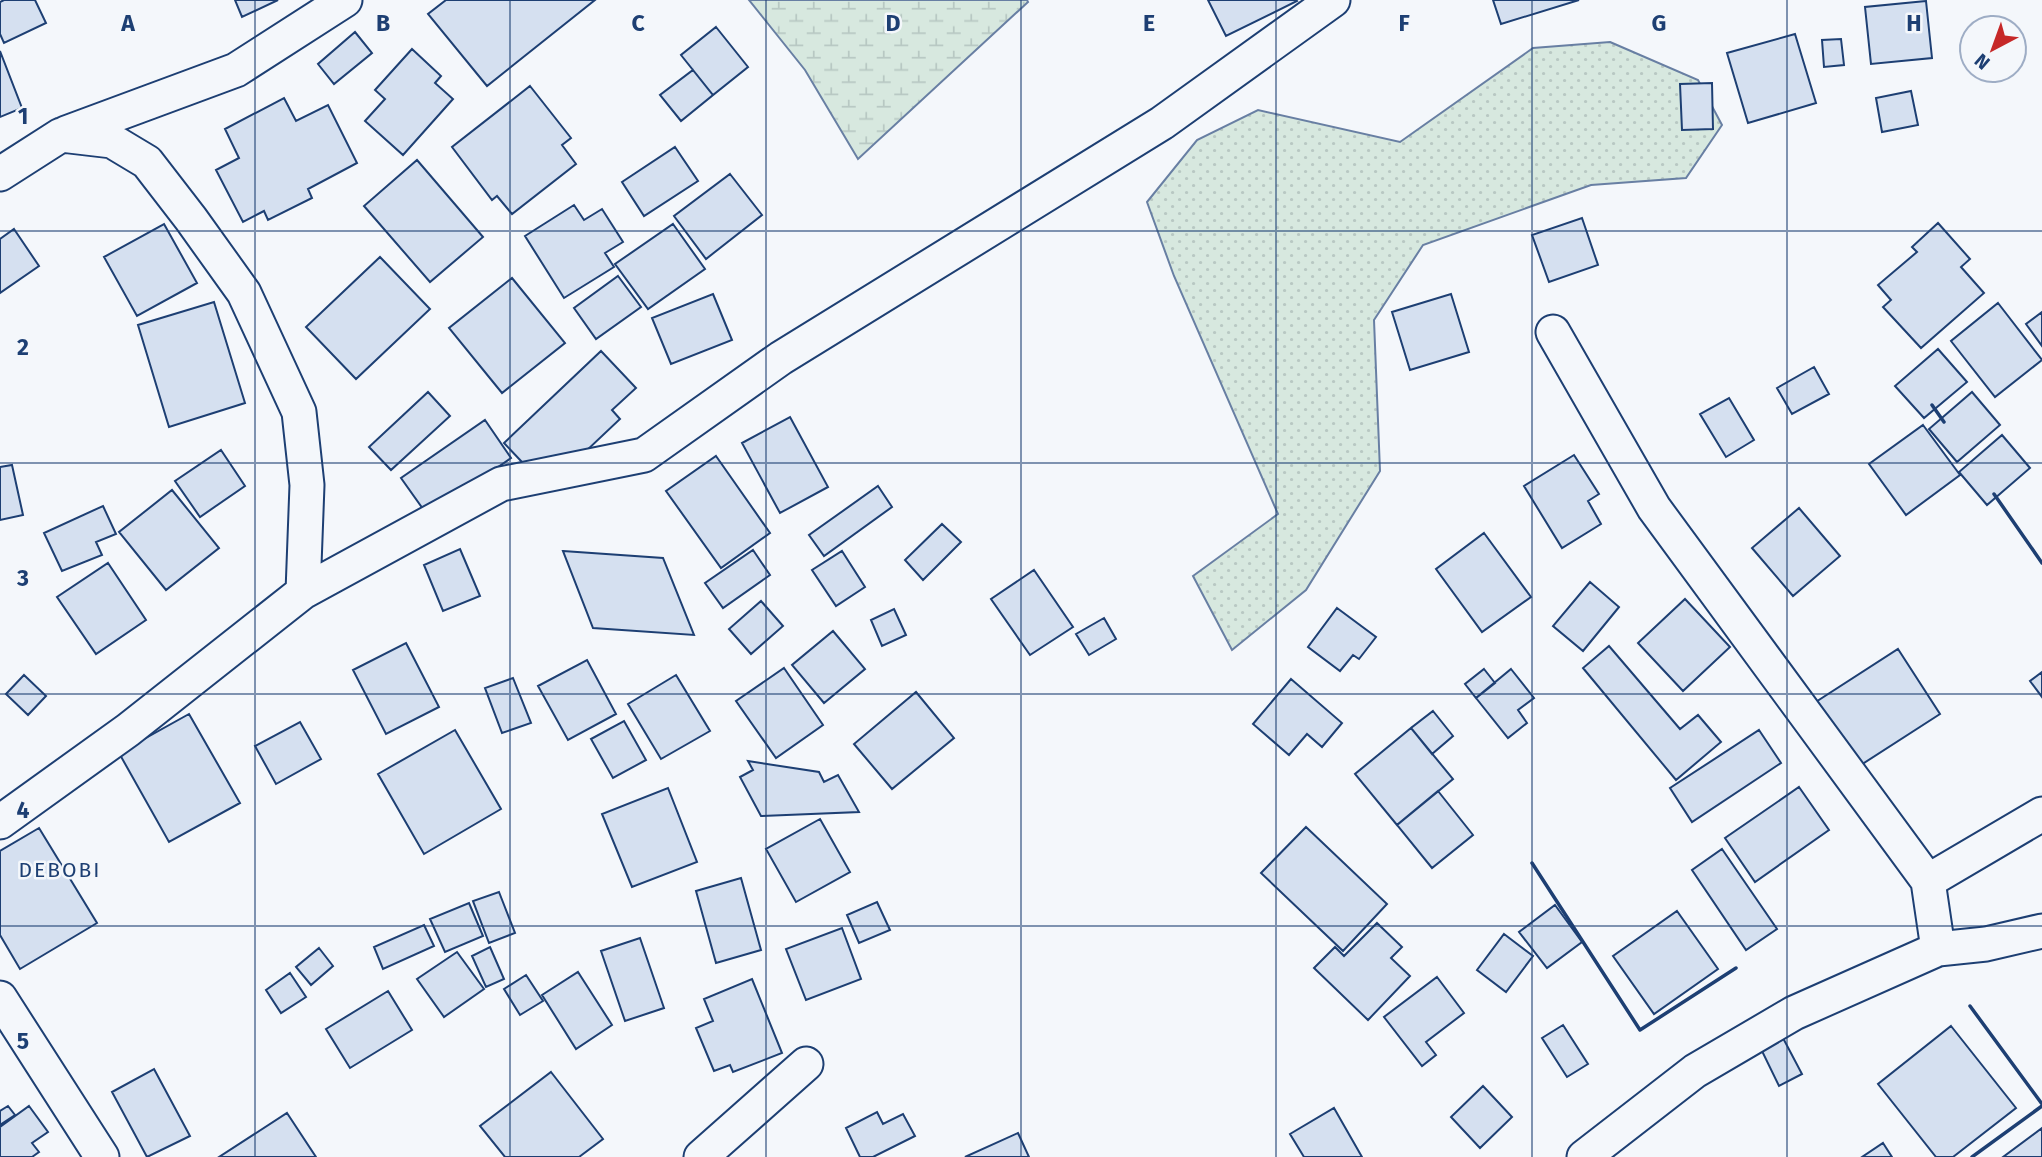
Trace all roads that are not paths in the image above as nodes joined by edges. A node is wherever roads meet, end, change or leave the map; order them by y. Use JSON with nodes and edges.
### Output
{"nodes":[{"id":1,"x":345,"y":0,"type":"edge"},
{"id":2,"x":1333,"y":0,"type":"edge"},
{"id":3,"x":61,"y":135,"type":"junction"},
{"id":4,"x":0,"y":174,"type":"edge"},
{"id":5,"x":1553,"y":332,"type":"dead end"},
{"id":6,"x":303,"y":592,"type":"junction"},
{"id":7,"x":2042,"y":814,"type":"edge"},
{"id":8,"x":0,"y":822,"type":"edge"},
{"id":9,"x":1928,"y":881,"type":"junction"},
{"id":10,"x":2042,"y":931,"type":"edge"},
{"id":11,"x":1938,"y":949,"type":"junction"},
{"id":12,"x":0,"y":998,"type":"edge"},
{"id":13,"x":806,"y":1064,"type":"dead end"},
{"id":14,"x":102,"y":1157,"type":"edge"},
{"id":15,"x":701,"y":1157,"type":"edge"},
{"id":16,"x":1584,"y":1157,"type":"edge"}],
"edges":[{"from":1,"to":3,"type":"street"},
{"from":2,"to":6,"type":"street"},
{"from":3,"to":4,"type":"street"},
{"from":3,"to":6,"type":"street"},
{"from":5,"to":9,"type":"street"},
{"from":6,"to":8,"type":"street"},
{"from":7,"to":9,"type":"street"},
{"from":9,"to":11,"type":"street"},
{"from":10,"to":11,"type":"street"},
{"from":11,"to":16,"type":"street"},
{"from":12,"to":14,"type":"street"},
{"from":13,"to":15,"type":"street"}]}
